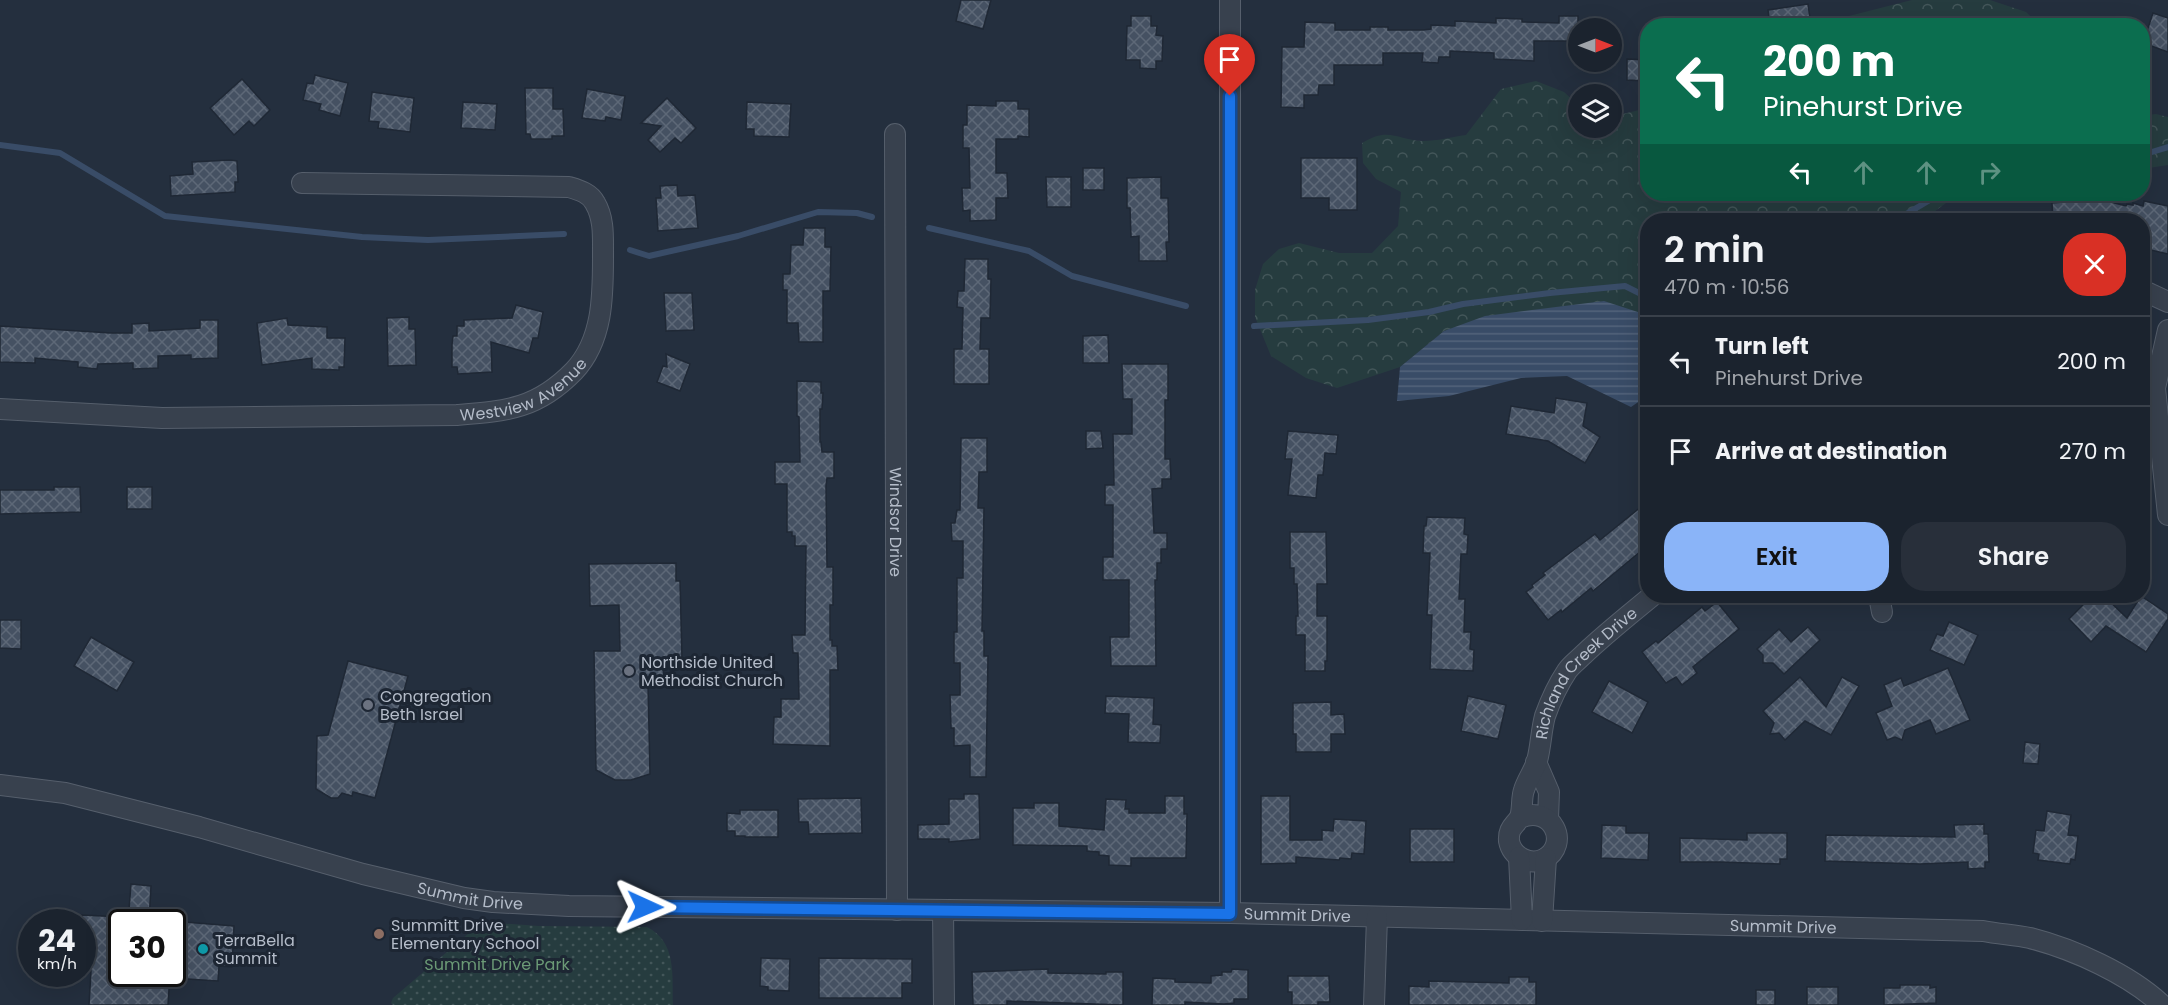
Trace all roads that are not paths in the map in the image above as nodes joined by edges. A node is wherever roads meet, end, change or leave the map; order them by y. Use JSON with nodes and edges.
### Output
{"nodes":[{"id":1,"x":1230,"y":0,"type":"edge"},
{"id":2,"x":895,"y":134,"type":"dead end"},
{"id":3,"x":302,"y":183,"type":"dead end"},
{"id":4,"x":2150,"y":294,"type":"edge"},
{"id":5,"x":2168,"y":302,"type":"edge"},
{"id":6,"x":2168,"y":330,"type":"edge"},
{"id":7,"x":0,"y":409,"type":"edge"},
{"id":8,"x":2168,"y":515,"type":"edge"},
{"id":9,"x":1643,"y":603,"type":"edge"},
{"id":10,"x":1536,"y":762,"type":"junction"},
{"id":11,"x":0,"y":785,"type":"edge"},
{"id":12,"x":1520,"y":818,"type":"junction"},
{"id":13,"x":1548,"y":819,"type":"junction"},
{"id":14,"x":1519,"y":857,"type":"junction"},
{"id":15,"x":1546,"y":858,"type":"junction"},
{"id":16,"x":897,"y":910,"type":"junction"},
{"id":17,"x":943,"y":910,"type":"junction"},
{"id":18,"x":1230,"y":914,"type":"junction"},
{"id":19,"x":1377,"y":917,"type":"junction"},
{"id":20,"x":1532,"y":920,"type":"junction"},
{"id":21,"x":944,"y":1005,"type":"edge"},
{"id":22,"x":1374,"y":1005,"type":"edge"},
{"id":23,"x":2162,"y":1005,"type":"edge"}],
"edges":[{"from":1,"to":18,"type":"street"},
{"from":2,"to":16,"type":"street","name":"Windsor Drive"},
{"from":3,"to":7,"type":"street","name":"Westview Avenue"},
{"from":4,"to":5,"type":"street"},
{"from":6,"to":8,"type":"street"},
{"from":9,"to":10,"type":"street","name":"Richland Creek Drive"},
{"from":10,"to":12,"type":"street","name":"Richland Creek Drive"},
{"from":10,"to":13,"type":"street","name":"Richland Creek Drive"},
{"from":11,"to":16,"type":"street","name":"Summit Drive"},
{"from":12,"to":13,"type":"street"},
{"from":12,"to":14,"type":"street","name":"Richland Creek Drive"},
{"from":13,"to":15,"type":"street","name":"Richland Creek Drive"},
{"from":14,"to":15,"type":"street"},
{"from":14,"to":20,"type":"street","name":"Richland Creek Drive"},
{"from":15,"to":20,"type":"street","name":"Richland Creek Drive"},
{"from":16,"to":17,"type":"street","name":"Summit Drive"},
{"from":17,"to":18,"type":"street","name":"Summit Drive"},
{"from":17,"to":21,"type":"street"},
{"from":18,"to":19,"type":"street","name":"Summit Drive"},
{"from":19,"to":20,"type":"street","name":"Summit Drive"},
{"from":19,"to":22,"type":"street"},
{"from":20,"to":23,"type":"street","name":"Summit Drive"}]}
